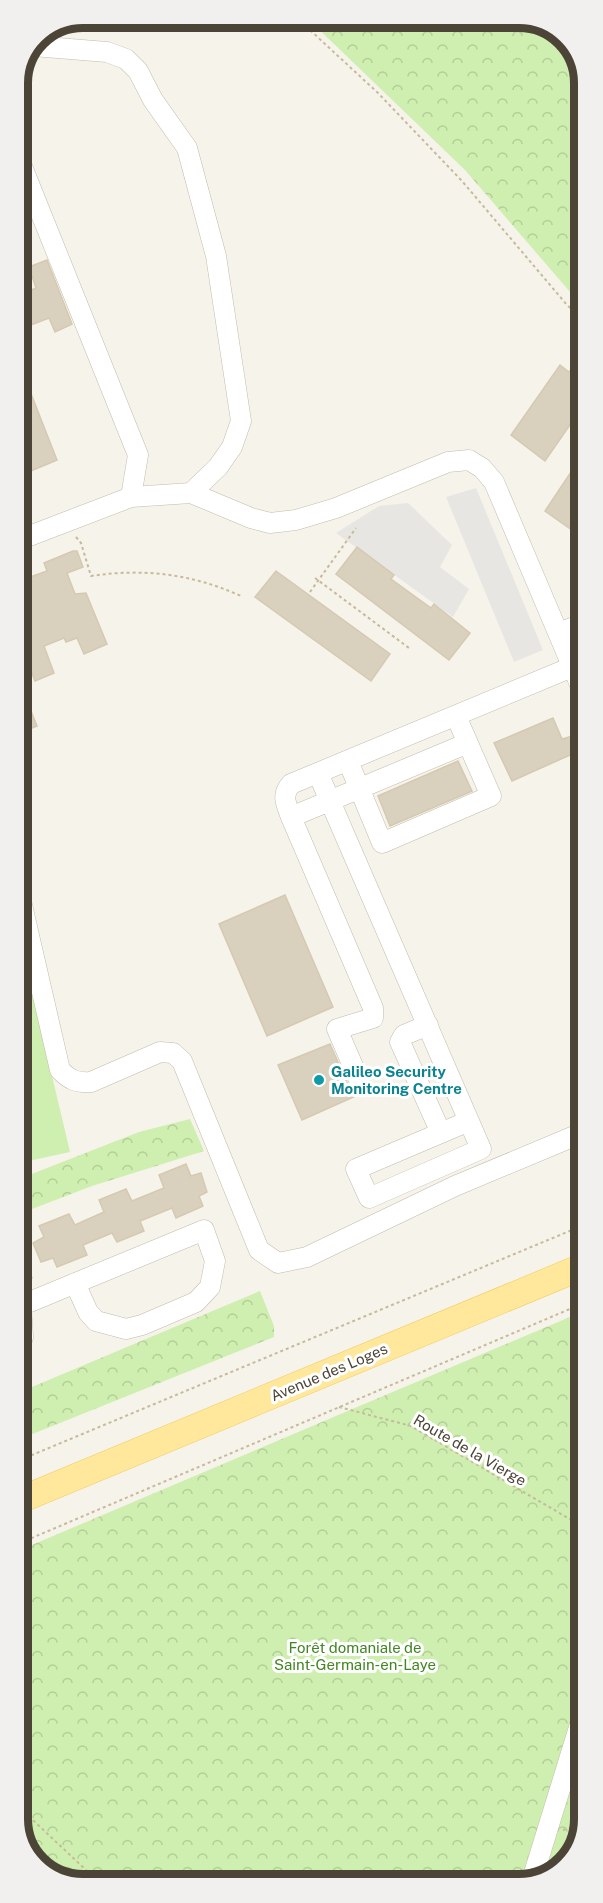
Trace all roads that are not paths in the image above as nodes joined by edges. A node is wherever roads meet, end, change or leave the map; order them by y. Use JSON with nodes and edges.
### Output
{"nodes":[{"id":1,"x":42,"y":47,"type":"edge"},
{"id":2,"x":28,"y":176,"type":"edge"},
{"id":3,"x":191,"y":493,"type":"junction"},
{"id":4,"x":131,"y":497,"type":"junction"},
{"id":5,"x":28,"y":537,"type":"edge"},
{"id":6,"x":574,"y":627,"type":"edge"},
{"id":7,"x":559,"y":633,"type":"junction"},
{"id":8,"x":572,"y":667,"type":"junction"},
{"id":9,"x":574,"y":672,"type":"edge"},
{"id":10,"x":456,"y":716,"type":"junction"},
{"id":11,"x":468,"y":742,"type":"junction"},
{"id":12,"x":348,"y":761,"type":"junction"},
{"id":13,"x":318,"y":773,"type":"junction"},
{"id":14,"x":359,"y":789,"type":"junction"},
{"id":15,"x":330,"y":801,"type":"junction"},
{"id":16,"x":291,"y":817,"type":"junction"},
{"id":17,"x":28,"y":931,"type":"edge"},
{"id":18,"x":428,"y":1025,"type":"junction"},
{"id":19,"x":359,"y":1080,"type":"dead end"},
{"id":20,"x":469,"y":1121,"type":"junction"},
{"id":21,"x":441,"y":1133,"type":"junction"},
{"id":22,"x":574,"y":1136,"type":"edge"},
{"id":23,"x":574,"y":1270,"type":"edge"},
{"id":24,"x":75,"y":1283,"type":"junction"},
{"id":25,"x":28,"y":1302,"type":"edge"},
{"id":26,"x":28,"y":1498,"type":"edge"},
{"id":27,"x":574,"y":1744,"type":"edge"},
{"id":28,"x":534,"y":1873,"type":"edge"}],
"edges":[{"from":1,"to":3,"type":"street"},
{"from":2,"to":4,"type":"street"},
{"from":3,"to":4,"type":"street"},
{"from":3,"to":7,"type":"street"},
{"from":4,"to":5,"type":"street"},
{"from":6,"to":7,"type":"street"},
{"from":7,"to":8,"type":"street"},
{"from":8,"to":9,"type":"street"},
{"from":8,"to":10,"type":"street"},
{"from":10,"to":11,"type":"street"},
{"from":10,"to":12,"type":"street"},
{"from":11,"to":14,"type":"street"},
{"from":11,"to":14,"type":"street"},
{"from":12,"to":13,"type":"street"},
{"from":12,"to":14,"type":"street"},
{"from":13,"to":15,"type":"street"},
{"from":13,"to":16,"type":"street"},
{"from":14,"to":15,"type":"street"},
{"from":15,"to":16,"type":"street"},
{"from":15,"to":18,"type":"street"},
{"from":16,"to":19,"type":"street"},
{"from":17,"to":22,"type":"street"},
{"from":18,"to":20,"type":"street"},
{"from":18,"to":21,"type":"street"},
{"from":20,"to":21,"type":"street"},
{"from":20,"to":21,"type":"street"},
{"from":23,"to":26,"type":"main road","name":"Avenue des Loges"},
{"from":24,"to":24,"type":"street"},
{"from":24,"to":25,"type":"street"},
{"from":27,"to":28,"type":"street"}]}
